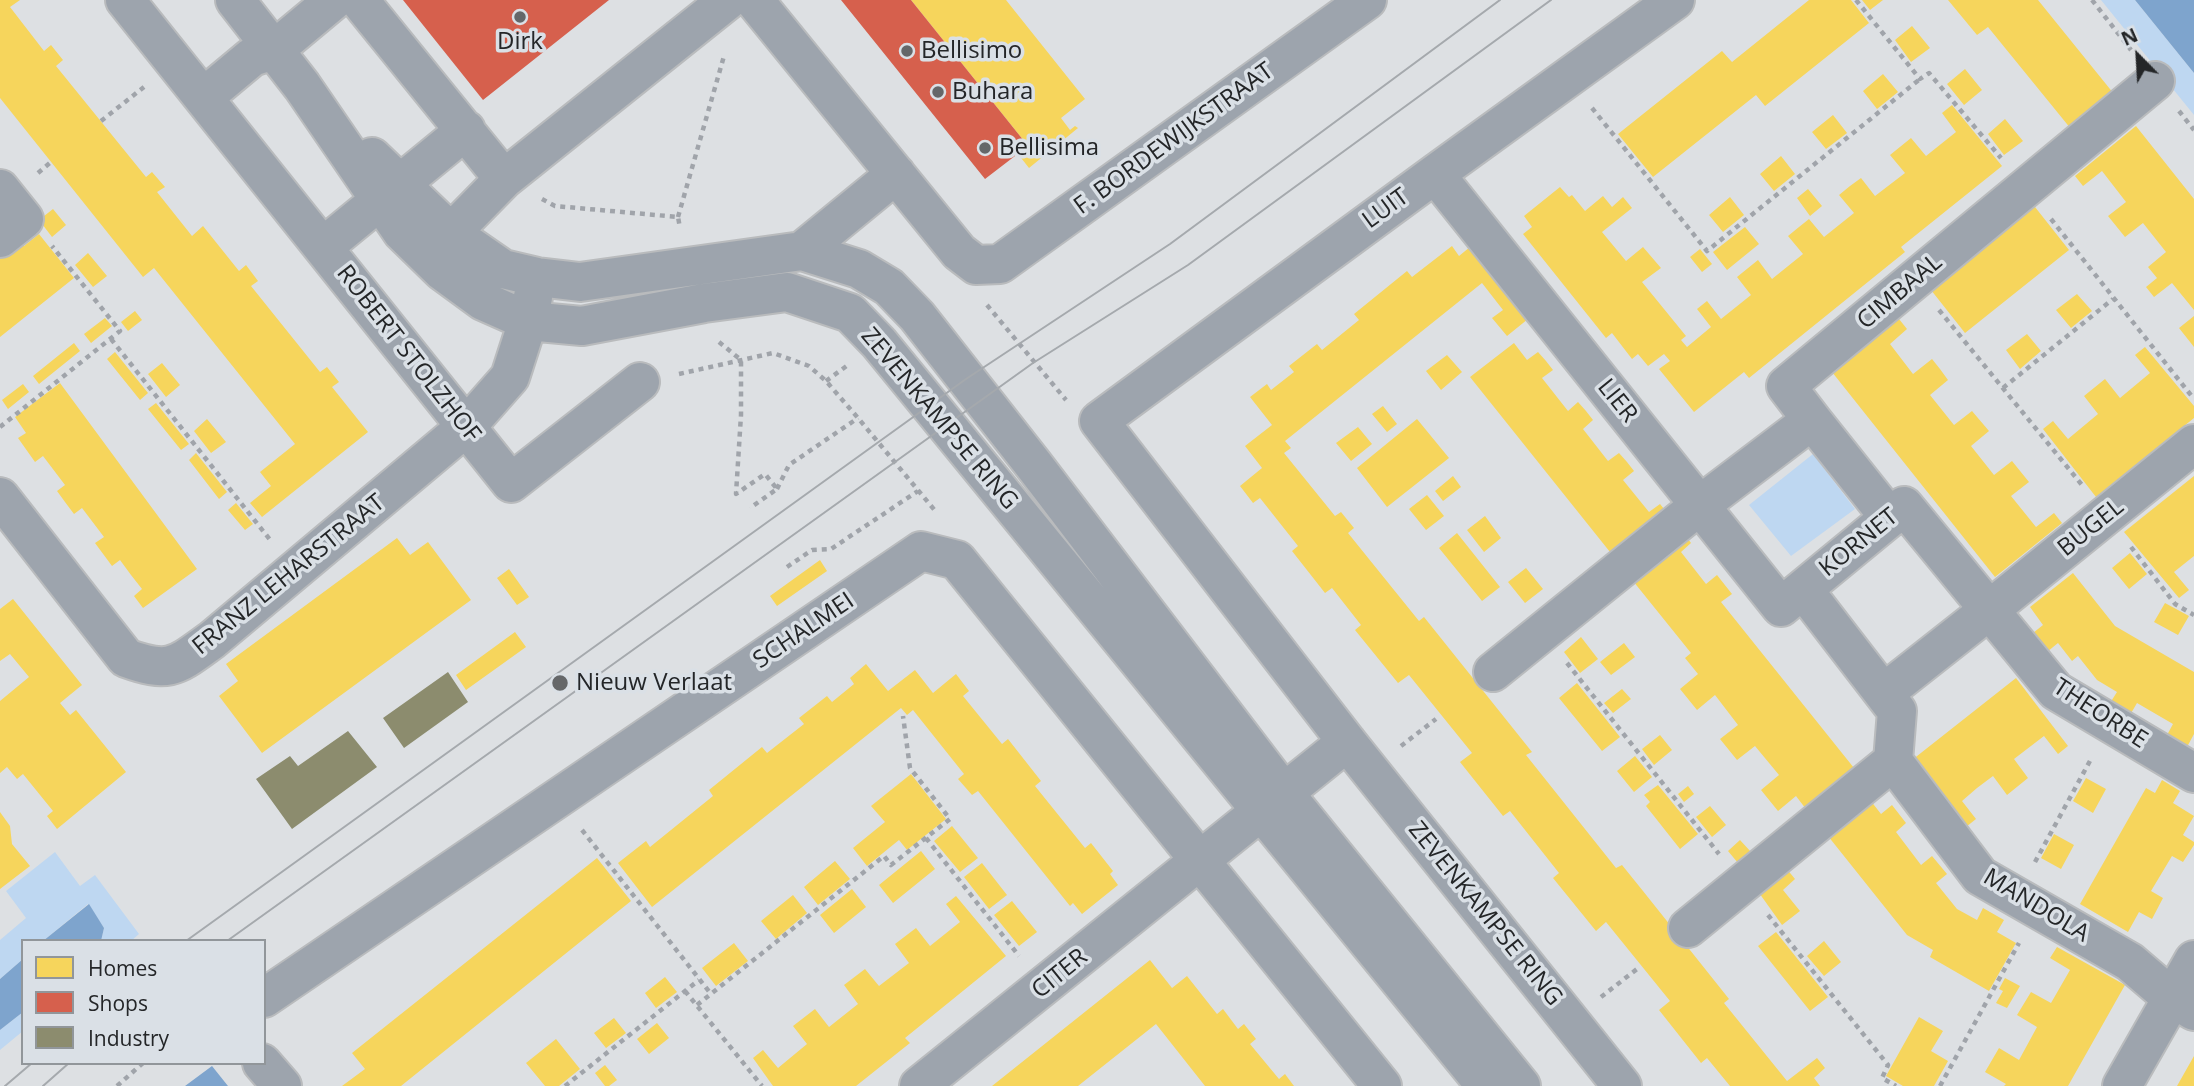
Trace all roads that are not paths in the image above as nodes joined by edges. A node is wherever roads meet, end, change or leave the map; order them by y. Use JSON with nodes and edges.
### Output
{"nodes":[{"id":1,"x":125,"y":0,"type":"edge"},
{"id":2,"x":235,"y":0,"type":"edge"},
{"id":3,"x":334,"y":0,"type":"edge"},
{"id":4,"x":359,"y":0,"type":"edge"},
{"id":5,"x":728,"y":0,"type":"edge"},
{"id":6,"x":754,"y":0,"type":"edge"},
{"id":7,"x":1367,"y":0,"type":"edge"},
{"id":8,"x":1675,"y":0,"type":"edge"},
{"id":9,"x":274,"y":50,"type":"junction"},
{"id":10,"x":2155,"y":80,"type":"dead end"},
{"id":11,"x":204,"y":97,"type":"junction"},
{"id":12,"x":466,"y":130,"type":"junction"},
{"id":13,"x":896,"y":174,"type":"junction"},
{"id":14,"x":1435,"y":174,"type":"junction"},
{"id":15,"x":504,"y":179,"type":"junction"},
{"id":16,"x":0,"y":189,"type":"edge"},
{"id":17,"x":390,"y":192,"type":"junction"},
{"id":18,"x":12,"y":229,"type":"edge"},
{"id":19,"x":438,"y":244,"type":"junction"},
{"id":20,"x":323,"y":247,"type":"junction"},
{"id":21,"x":802,"y":251,"type":"junction"},
{"id":22,"x":537,"y":277,"type":"junction"},
{"id":23,"x":528,"y":321,"type":"junction"},
{"id":24,"x":640,"y":382,"type":"road end"},
{"id":25,"x":1812,"y":420,"type":"junction"},
{"id":26,"x":1099,"y":421,"type":"joint"},
{"id":27,"x":466,"y":426,"type":"junction"},
{"id":28,"x":2194,"y":444,"type":"edge"},
{"id":29,"x":1700,"y":505,"type":"junction"},
{"id":30,"x":1890,"y":518,"type":"junction"},
{"id":31,"x":7,"y":522,"type":"edge"},
{"id":32,"x":1803,"y":589,"type":"junction"},
{"id":33,"x":1988,"y":611,"type":"junction"},
{"id":34,"x":1493,"y":672,"type":"dead end"},
{"id":35,"x":1884,"y":693,"type":"junction"},
{"id":36,"x":1348,"y":742,"type":"junction"},
{"id":37,"x":1893,"y":761,"type":"junction"},
{"id":38,"x":2194,"y":773,"type":"edge"},
{"id":39,"x":1273,"y":802,"type":"junction"},
{"id":40,"x":1201,"y":862,"type":"junction"},
{"id":41,"x":1688,"y":928,"type":"dead end"},
{"id":42,"x":2194,"y":960,"type":"edge"},
{"id":43,"x":266,"y":997,"type":"edge"},
{"id":44,"x":2183,"y":1004,"type":"edge"},
{"id":45,"x":264,"y":1065,"type":"edge"},
{"id":46,"x":282,"y":1086,"type":"edge"},
{"id":47,"x":919,"y":1086,"type":"edge"},
{"id":48,"x":1382,"y":1086,"type":"edge"},
{"id":49,"x":1486,"y":1086,"type":"edge"},
{"id":50,"x":1521,"y":1086,"type":"edge"},
{"id":51,"x":1622,"y":1086,"type":"edge"},
{"id":52,"x":2122,"y":1086,"type":"edge"}],
"edges":[{"from":1,"to":11,"type":"street","name":"ROBERT STOLZHOF"},
{"from":2,"to":9,"type":"street","name":"ZEVENKAMPSE RING"},
{"from":3,"to":9,"type":"street"},
{"from":4,"to":12,"type":"street"},
{"from":5,"to":15,"type":"street"},
{"from":6,"to":13,"type":"street"},
{"from":7,"to":13,"type":"street","name":"F. BORDEWIJKSTRAAT"},
{"from":8,"to":14,"type":"street","name":"LUIT"},
{"from":9,"to":11,"type":"street"},
{"from":9,"to":17,"type":"street","name":"ZEVENKAMPSE RING"},
{"from":10,"to":25,"type":"street","name":"CIMBAAL"},
{"from":11,"to":20,"type":"street","name":"ROBERT STOLZHOF"},
{"from":12,"to":15,"type":"street"},
{"from":12,"to":17,"type":"street"},
{"from":13,"to":21,"type":"street"},
{"from":14,"to":26,"type":"street","name":"LUIT"},
{"from":14,"to":29,"type":"street","name":"LIER"},
{"from":15,"to":19,"type":"street"},
{"from":16,"to":18,"type":"street"},
{"from":17,"to":19,"type":"street","name":"ZEVENKAMPSE RING"},
{"from":17,"to":20,"type":"street"},
{"from":19,"to":22,"type":"street","name":"ZEVENKAMPSE RING"},
{"from":19,"to":23,"type":"street","name":"ZEVENKAMPSE RING"},
{"from":20,"to":27,"type":"street","name":"ROBERT STOLZHOF"},
{"from":21,"to":22,"type":"street","name":"ZEVENKAMPSE RING"},
{"from":21,"to":39,"type":"street","name":"ZEVENKAMPSE RING"},
{"from":22,"to":23,"type":"street","name":"FRANZ LEHARSTRAAT"},
{"from":23,"to":27,"type":"street","name":"FRANZ LEHARSTRAAT"},
{"from":23,"to":39,"type":"street","name":"ZEVENKAMPSE RING"},
{"from":24,"to":27,"type":"street","name":"ROBERT STOLZHOF"},
{"from":25,"to":29,"type":"street"},
{"from":25,"to":30,"type":"street"},
{"from":26,"to":36,"type":"street","name":"ZEVENKAMPSE RING"},
{"from":27,"to":31,"type":"street","name":"FRANZ LEHARSTRAAT"},
{"from":28,"to":33,"type":"street","name":"BUGEL"},
{"from":29,"to":32,"type":"street","name":"LIER"},
{"from":29,"to":34,"type":"street"},
{"from":30,"to":32,"type":"street","name":"KORNET"},
{"from":30,"to":33,"type":"street","name":"KORNET"},
{"from":32,"to":35,"type":"street","name":"KORNET"},
{"from":33,"to":35,"type":"street","name":"BUGEL"},
{"from":33,"to":38,"type":"street","name":"THEORBE"},
{"from":35,"to":37,"type":"street","name":"KORNET"},
{"from":36,"to":39,"type":"street"},
{"from":36,"to":51,"type":"street","name":"ZEVENKAMPSE RING"},
{"from":37,"to":41,"type":"street"},
{"from":37,"to":44,"type":"street","name":"MANDOLA"},
{"from":39,"to":40,"type":"street"},
{"from":39,"to":49,"type":"street","name":"ZEVENKAMPSE RING"},
{"from":39,"to":50,"type":"street","name":"ZEVENKAMPSE RING"},
{"from":40,"to":43,"type":"street","name":"SCHALMEI"},
{"from":40,"to":47,"type":"street","name":"CITER"},
{"from":40,"to":48,"type":"street"},
{"from":42,"to":44,"type":"street"},
{"from":44,"to":52,"type":"street"},
{"from":45,"to":46,"type":"street"}]}
